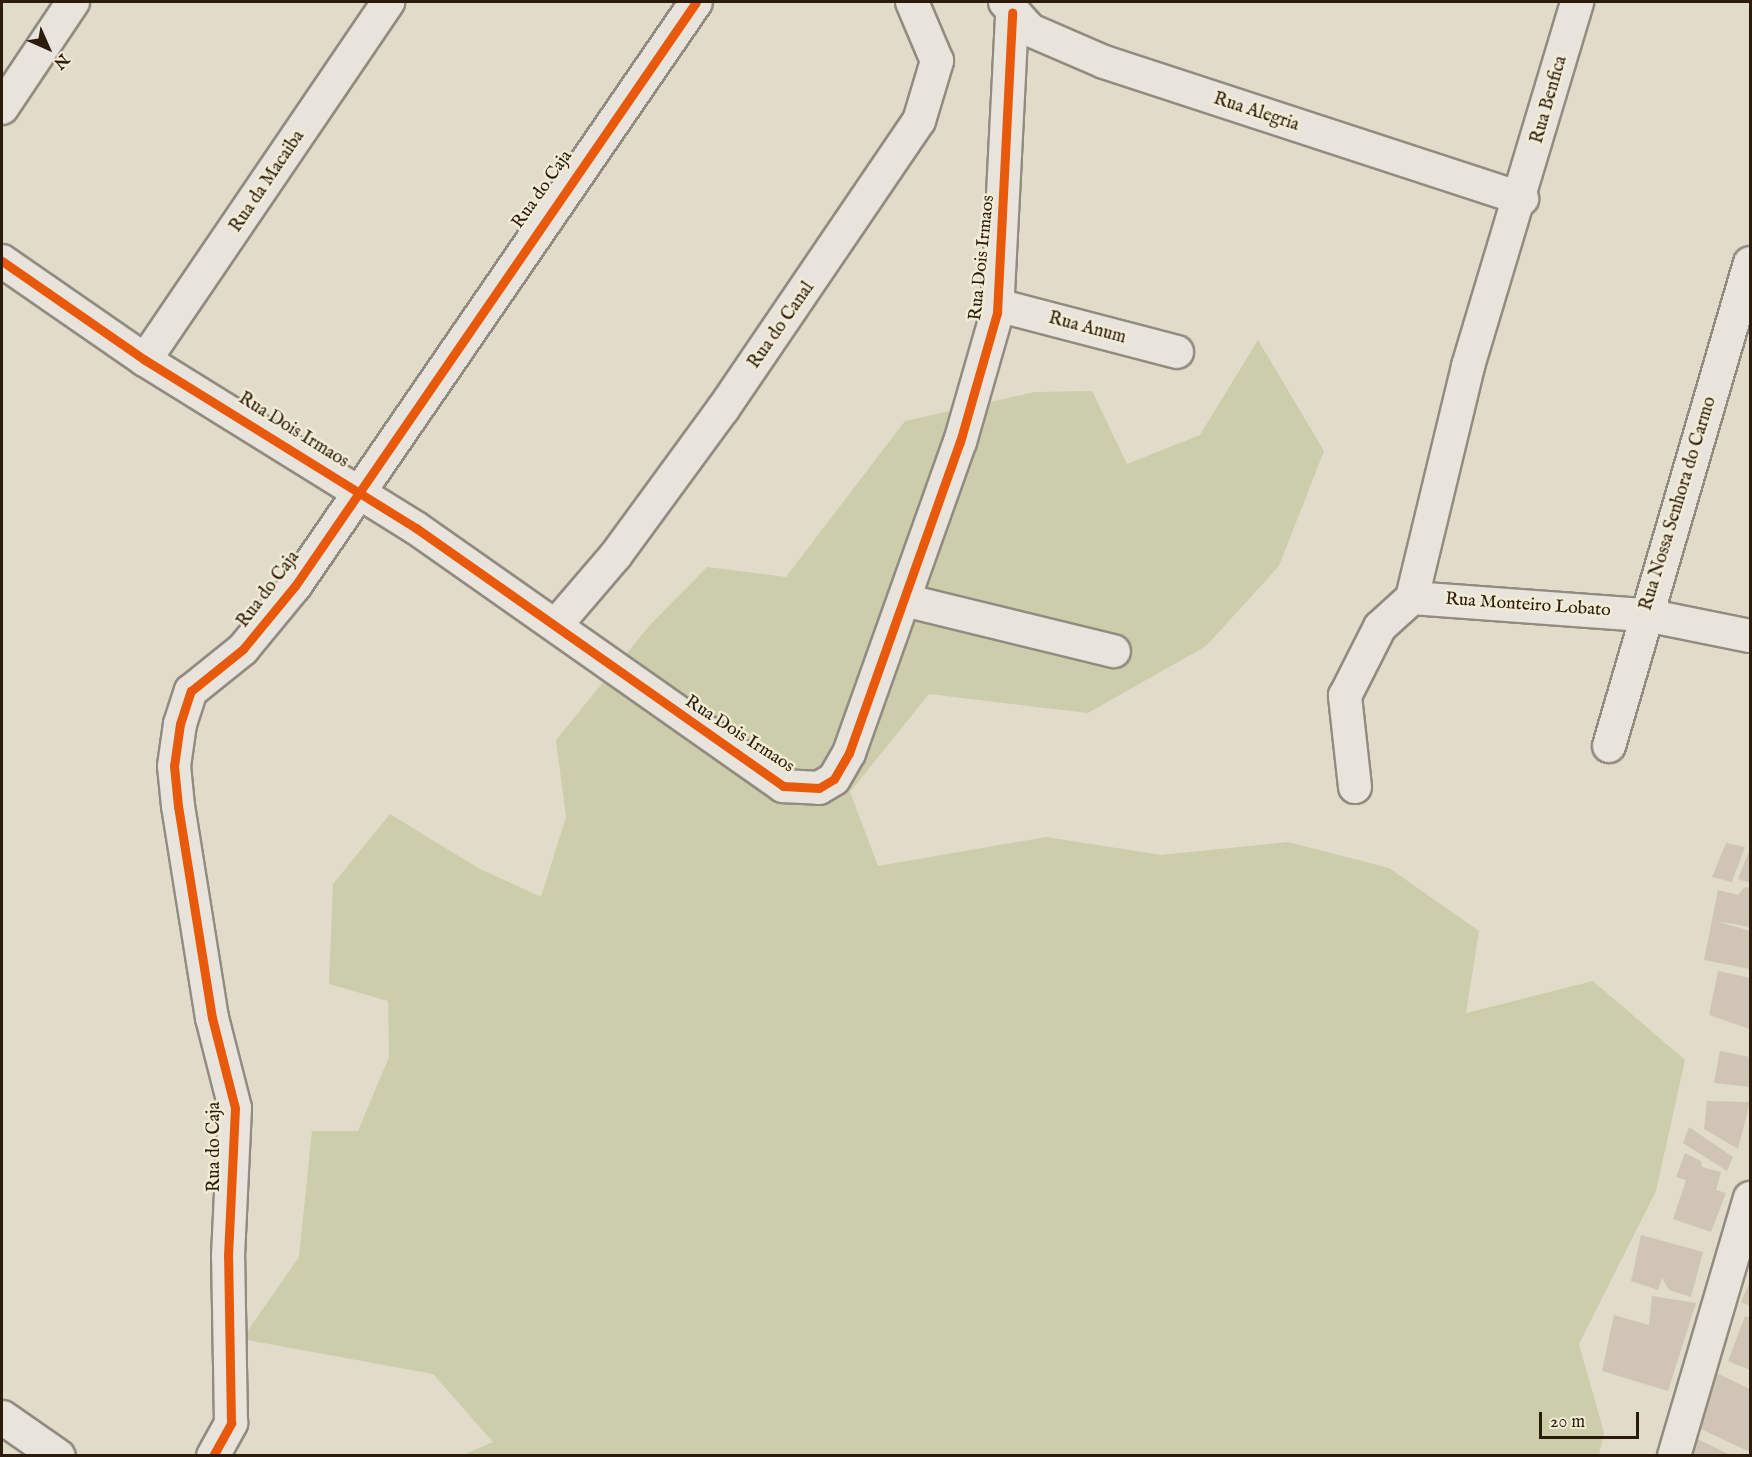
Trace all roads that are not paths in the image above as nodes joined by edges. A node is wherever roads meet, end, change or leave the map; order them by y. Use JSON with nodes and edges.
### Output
{"nodes":[{"id":1,"x":73,"y":2,"type":"edge"},
{"id":2,"x":388,"y":2,"type":"edge"},
{"id":3,"x":696,"y":2,"type":"edge"},
{"id":4,"x":912,"y":2,"type":"edge"},
{"id":5,"x":1577,"y":2,"type":"edge"},
{"id":6,"x":1008,"y":7,"type":"edge"},
{"id":7,"x":2,"y":108,"type":"edge"},
{"id":8,"x":1522,"y":199,"type":"junction"},
{"id":9,"x":2,"y":261,"type":"edge"},
{"id":10,"x":1750,"y":263,"type":"edge"},
{"id":11,"x":997,"y":305,"type":"junction"},
{"id":12,"x":1178,"y":352,"type":"dead end"},
{"id":13,"x":145,"y":360,"type":"junction"},
{"id":14,"x":358,"y":491,"type":"junction"},
{"id":15,"x":1412,"y":598,"type":"junction"},
{"id":16,"x":904,"y":600,"type":"junction"},
{"id":17,"x":1646,"y":615,"type":"junction"},
{"id":18,"x":556,"y":625,"type":"junction"},
{"id":19,"x":1750,"y":636,"type":"edge"},
{"id":20,"x":1114,"y":651,"type":"dead end"},
{"id":21,"x":1609,"y":746,"type":"dead end"},
{"id":22,"x":1355,"y":787,"type":"dead end"},
{"id":23,"x":1750,"y":1198,"type":"edge"},
{"id":24,"x":2,"y":1418,"type":"edge"},
{"id":25,"x":58,"y":1455,"type":"edge"},
{"id":26,"x":213,"y":1455,"type":"edge"},
{"id":27,"x":1674,"y":1455,"type":"edge"}],
"edges":[{"from":1,"to":7,"type":"street"},
{"from":2,"to":13,"type":"street","name":"Rua da Macaiba"},
{"from":3,"to":14,"type":"street","name":"Rua do Caja"},
{"from":4,"to":18,"type":"street","name":"Rua do Canal"},
{"from":5,"to":8,"type":"street","name":"Rua Benfica"},
{"from":6,"to":8,"type":"street","name":"Rua Alegria"},
{"from":6,"to":11,"type":"street","name":"Rua Dois Irmaos"},
{"from":8,"to":15,"type":"street"},
{"from":9,"to":13,"type":"street","name":"Rua Dois Irmaos"},
{"from":10,"to":17,"type":"street","name":"Rua Nossa Senhora do Carmo"},
{"from":11,"to":12,"type":"street","name":"Rua Anum"},
{"from":11,"to":16,"type":"street","name":"Rua Dois Irmaos"},
{"from":13,"to":14,"type":"street","name":"Rua Dois Irmaos"},
{"from":14,"to":18,"type":"street","name":"Rua Dois Irmaos"},
{"from":14,"to":26,"type":"street","name":"Rua do Caja"},
{"from":15,"to":17,"type":"street","name":"Rua Monteiro Lobato"},
{"from":15,"to":22,"type":"street"},
{"from":16,"to":18,"type":"street","name":"Rua Dois Irmaos"},
{"from":16,"to":20,"type":"street"},
{"from":17,"to":19,"type":"street","name":"Rua Monteiro Lobato"},
{"from":17,"to":21,"type":"street","name":"Rua Nossa Senhora do Carmo"},
{"from":23,"to":27,"type":"street"},
{"from":24,"to":25,"type":"street"}]}
